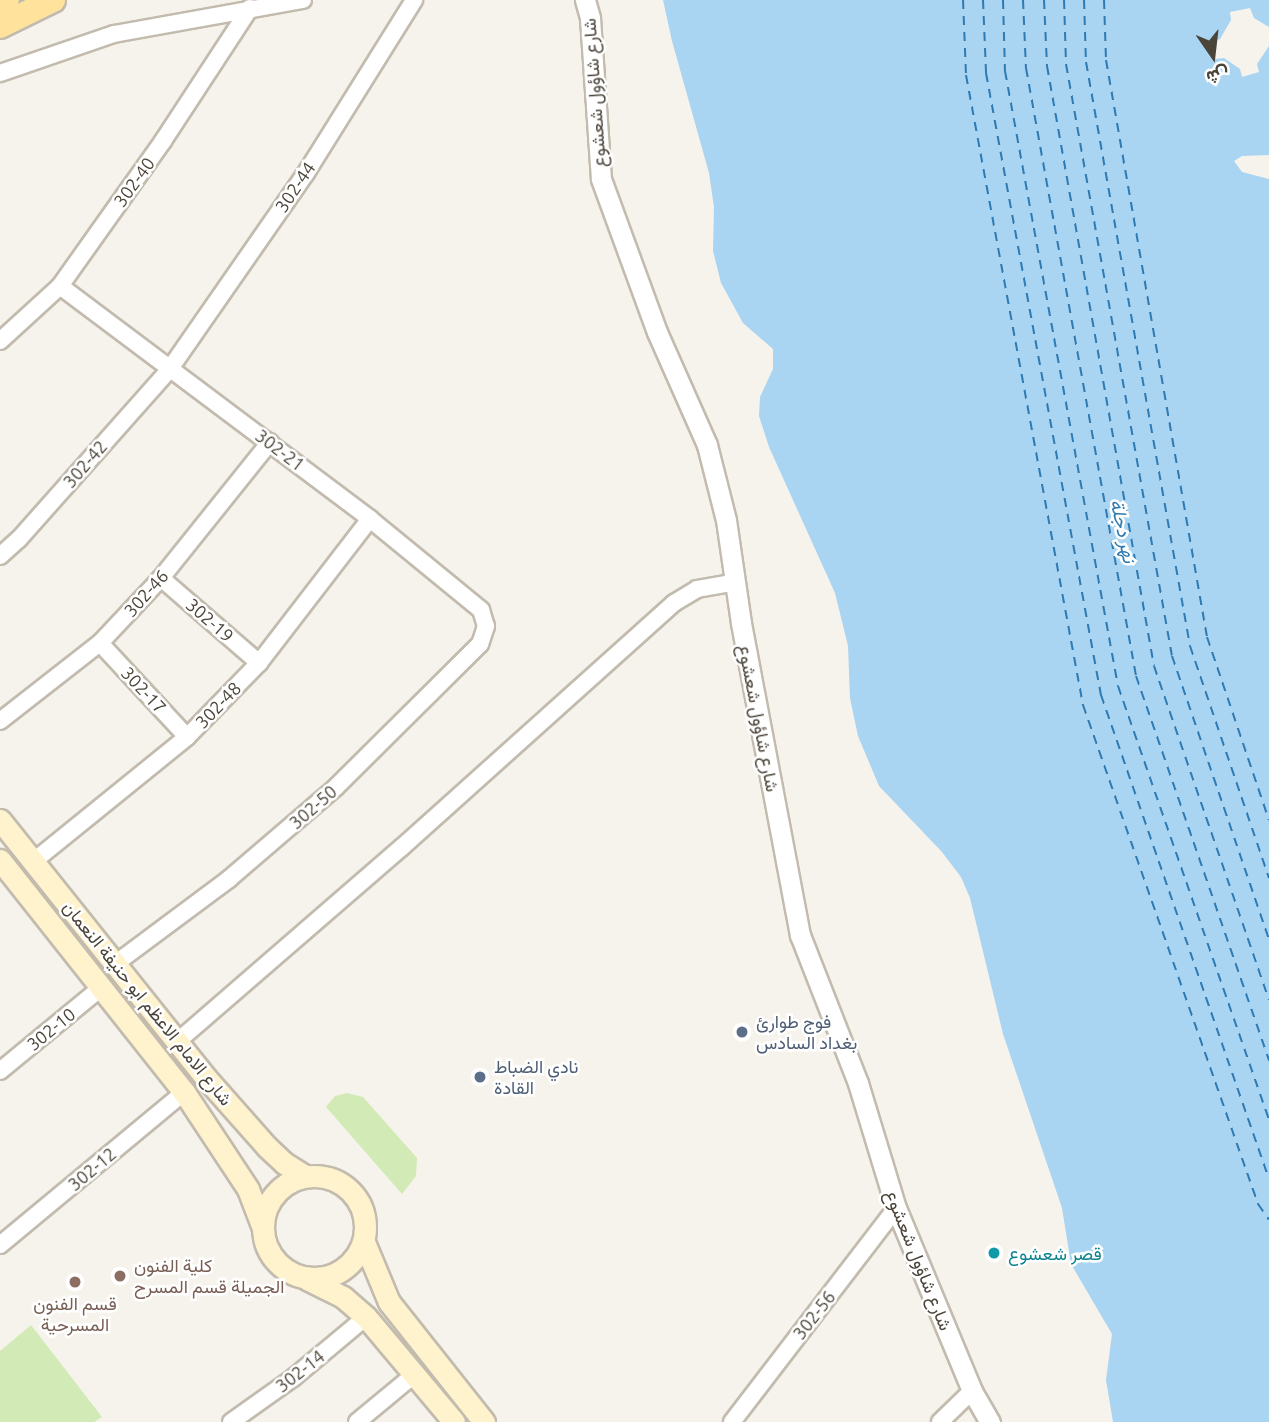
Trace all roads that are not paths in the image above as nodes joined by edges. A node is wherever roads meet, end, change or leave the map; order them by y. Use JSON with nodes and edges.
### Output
{"nodes":[{"id":1,"x":7,"y":0,"type":"edge"},
{"id":2,"x":54,"y":0,"type":"edge"},
{"id":3,"x":303,"y":0,"type":"edge"},
{"id":4,"x":414,"y":0,"type":"edge"},
{"id":5,"x":585,"y":0,"type":"edge"},
{"id":6,"x":0,"y":2,"type":"edge"},
{"id":7,"x":250,"y":8,"type":"junction"},
{"id":8,"x":0,"y":26,"type":"edge"},
{"id":9,"x":0,"y":73,"type":"edge"},
{"id":10,"x":60,"y":286,"type":"junction"},
{"id":11,"x":0,"y":341,"type":"edge"},
{"id":12,"x":169,"y":370,"type":"junction"},
{"id":13,"x":270,"y":442,"type":"junction"},
{"id":14,"x":370,"y":519,"type":"junction"},
{"id":15,"x":0,"y":556,"type":"edge"},
{"id":16,"x":161,"y":578,"type":"junction"},
{"id":17,"x":735,"y":582,"type":"junction"},
{"id":18,"x":486,"y":626,"type":"joint"},
{"id":19,"x":100,"y":643,"type":"junction"},
{"id":20,"x":259,"y":663,"type":"junction"},
{"id":21,"x":0,"y":721,"type":"edge"},
{"id":22,"x":187,"y":737,"type":"junction"},
{"id":23,"x":2,"y":821,"type":"edge"},
{"id":24,"x":0,"y":860,"type":"edge"},
{"id":25,"x":34,"y":860,"type":"junction"},
{"id":26,"x":115,"y":964,"type":"junction"},
{"id":27,"x":102,"y":987,"type":"junction"},
{"id":28,"x":178,"y":1041,"type":"junction"},
{"id":29,"x":0,"y":1071,"type":"edge"},
{"id":30,"x":184,"y":1092,"type":"junction"},
{"id":31,"x":305,"y":1176,"type":"junction"},
{"id":32,"x":897,"y":1209,"type":"junction"},
{"id":33,"x":262,"y":1225,"type":"junction"},
{"id":34,"x":364,"y":1242,"type":"junction"},
{"id":35,"x":0,"y":1245,"type":"edge"},
{"id":36,"x":302,"y":1277,"type":"junction"},
{"id":37,"x":366,"y":1317,"type":"junction"},
{"id":38,"x":415,"y":1374,"type":"junction"},
{"id":39,"x":972,"y":1391,"type":"junction"},
{"id":40,"x":231,"y":1422,"type":"edge"},
{"id":41,"x":357,"y":1422,"type":"edge"},
{"id":42,"x":454,"y":1422,"type":"edge"},
{"id":43,"x":484,"y":1422,"type":"edge"},
{"id":44,"x":732,"y":1422,"type":"edge"},
{"id":45,"x":940,"y":1422,"type":"edge"},
{"id":46,"x":990,"y":1422,"type":"edge"}],
"edges":[{"from":1,"to":6,"type":"main road"},
{"from":2,"to":8,"type":"main road"},
{"from":3,"to":7,"type":"street"},
{"from":4,"to":12,"type":"street","name":"302-44"},
{"from":5,"to":17,"type":"street","name":"شارع شاؤول شعشوع"},
{"from":7,"to":9,"type":"street"},
{"from":7,"to":10,"type":"street","name":"302-40"},
{"from":10,"to":11,"type":"street","name":"302-40"},
{"from":10,"to":12,"type":"street","name":"302-21"},
{"from":12,"to":13,"type":"street","name":"302-21"},
{"from":12,"to":15,"type":"street","name":"302-42"},
{"from":13,"to":14,"type":"street","name":"302-21"},
{"from":13,"to":16,"type":"street","name":"302-46"},
{"from":14,"to":18,"type":"street","name":"302-21"},
{"from":14,"to":20,"type":"street","name":"302-48"},
{"from":16,"to":19,"type":"street","name":"302-46"},
{"from":16,"to":20,"type":"street","name":"302-19"},
{"from":17,"to":28,"type":"street"},
{"from":17,"to":32,"type":"street","name":"شارع شاؤول شعشوع"},
{"from":18,"to":26,"type":"street","name":"302-50"},
{"from":19,"to":21,"type":"street","name":"302-46"},
{"from":19,"to":22,"type":"street","name":"302-17"},
{"from":20,"to":22,"type":"street","name":"302-48"},
{"from":22,"to":25,"type":"street","name":"302-48"},
{"from":23,"to":25,"type":"main road","name":"شارع الامام الاعظم ابو حنيفة النعمان"},
{"from":24,"to":27,"type":"main road","name":"شارع الامام الاعظم ابو حنيفة النعمان"},
{"from":25,"to":26,"type":"main road","name":"شارع الامام الاعظم ابو حنيفة النعمان"},
{"from":26,"to":28,"type":"main road","name":"شارع الامام الاعظم ابو حنيفة النعمان"},
{"from":27,"to":29,"type":"street","name":"302-10"},
{"from":27,"to":30,"type":"main road","name":"شارع الامام الاعظم ابو حنيفة النعمان"},
{"from":28,"to":31,"type":"main road","name":"شارع الامام الاعظم ابو حنيفة النعمان"},
{"from":30,"to":33,"type":"main road","name":"شارع الامام الاعظم ابو حنيفة النعمان"},
{"from":30,"to":35,"type":"street","name":"302-12"},
{"from":31,"to":33,"type":"main road"},
{"from":31,"to":34,"type":"main road"},
{"from":32,"to":39,"type":"street","name":"شارع شاؤول شعشوع"},
{"from":32,"to":44,"type":"street","name":"302-56"},
{"from":33,"to":36,"type":"main road"},
{"from":34,"to":36,"type":"main road"},
{"from":34,"to":43,"type":"main road"},
{"from":36,"to":37,"type":"main road"},
{"from":37,"to":38,"type":"main road"},
{"from":37,"to":40,"type":"street","name":"302-14"},
{"from":38,"to":41,"type":"street"},
{"from":38,"to":42,"type":"main road"},
{"from":39,"to":45,"type":"street"},
{"from":39,"to":46,"type":"street","name":"شارع شاؤول شعشوع"}]}
